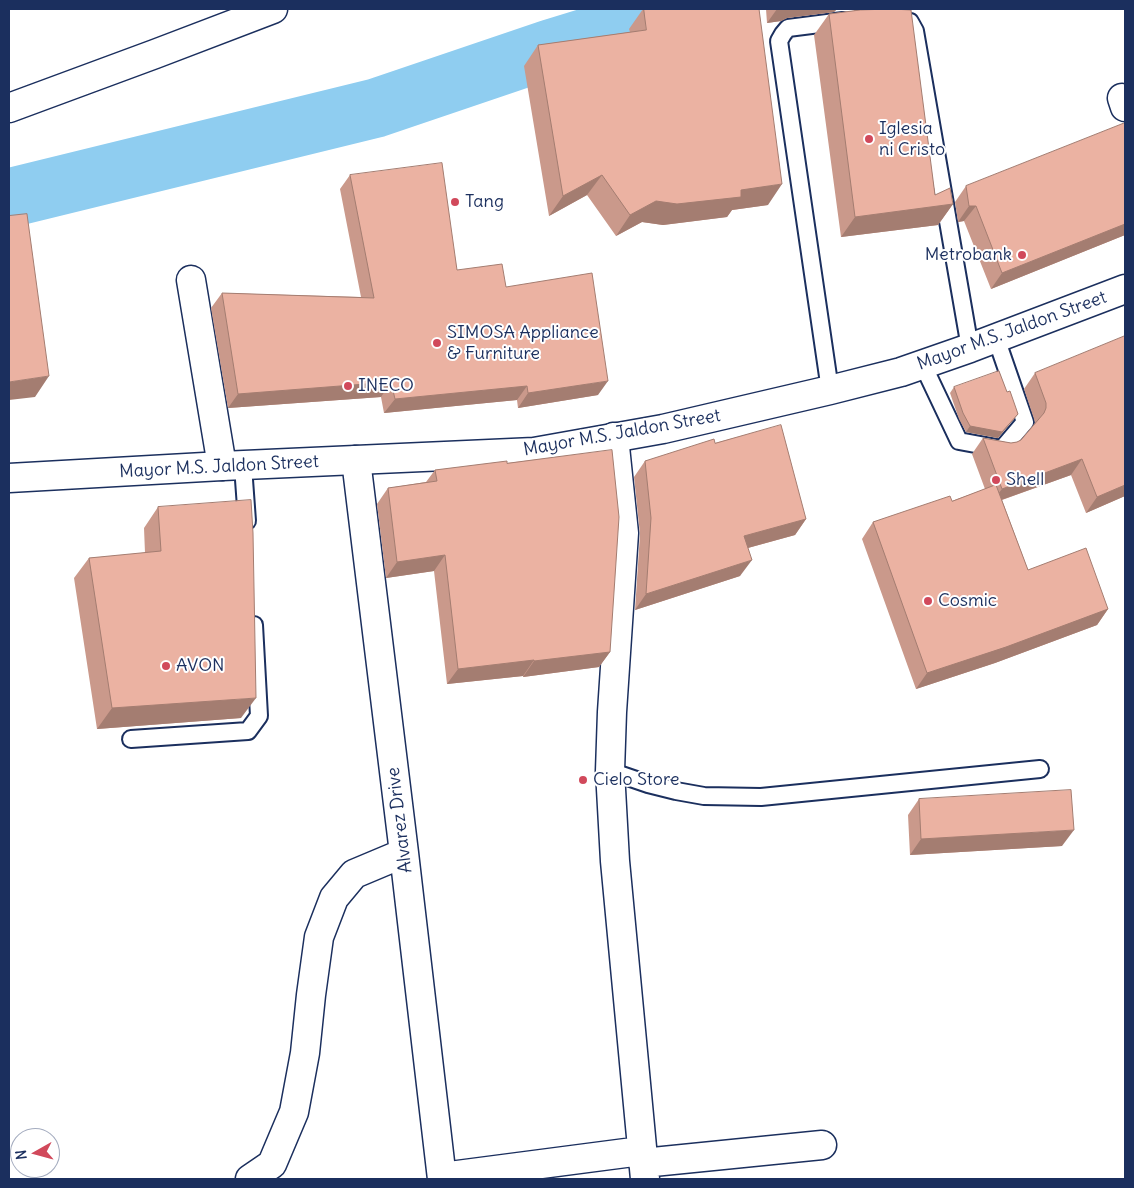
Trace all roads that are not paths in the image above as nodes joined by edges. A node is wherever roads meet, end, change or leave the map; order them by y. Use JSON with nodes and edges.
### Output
{"nodes":[{"id":1,"x":273,"y":9,"type":"edge"},
{"id":2,"x":844,"y":15,"type":"edge"},
{"id":3,"x":862,"y":20,"type":"edge"},
{"id":4,"x":881,"y":20,"type":"edge"},
{"id":5,"x":9,"y":108,"type":"edge"},
{"id":6,"x":191,"y":280,"type":"dead end"},
{"id":7,"x":1125,"y":289,"type":"edge"},
{"id":8,"x":996,"y":338,"type":"junction"},
{"id":9,"x":970,"y":348,"type":"junction"},
{"id":10,"x":923,"y":364,"type":"junction"},
{"id":11,"x":830,"y":390,"type":"junction"},
{"id":12,"x":614,"y":437,"type":"junction"},
{"id":13,"x":356,"y":460,"type":"junction"},
{"id":14,"x":233,"y":466,"type":"junction"},
{"id":15,"x":9,"y":478,"type":"edge"},
{"id":16,"x":248,"y":533,"type":"edge"},
{"id":17,"x":253,"y":610,"type":"edge"},
{"id":18,"x":131,"y":739,"type":"dead end"},
{"id":19,"x":1040,"y":769,"type":"dead end"},
{"id":20,"x":610,"y":771,"type":"junction"},
{"id":21,"x":404,"y":854,"type":"junction"},
{"id":22,"x":822,"y":1145,"type":"dead end"},
{"id":23,"x":643,"y":1165,"type":"edge"},
{"id":24,"x":442,"y":1178,"type":"edge"},
{"id":25,"x":250,"y":1179,"type":"edge"}],
"edges":[{"from":1,"to":5,"type":"street"},
{"from":2,"to":3,"type":"lane"},
{"from":2,"to":11,"type":"lane"},
{"from":4,"to":9,"type":"lane"},
{"from":6,"to":14,"type":"street"},
{"from":7,"to":8,"type":"street","name":"Mayor M.S. Jaldon Street"},
{"from":8,"to":9,"type":"street","name":"Mayor M.S. Jaldon Street"},
{"from":8,"to":10,"type":"lane"},
{"from":9,"to":10,"type":"street","name":"Mayor M.S. Jaldon Street"},
{"from":10,"to":11,"type":"street","name":"Mayor M.S. Jaldon Street"},
{"from":11,"to":12,"type":"street","name":"Mayor M.S. Jaldon Street"},
{"from":12,"to":13,"type":"street","name":"Mayor M.S. Jaldon Street"},
{"from":12,"to":20,"type":"street"},
{"from":13,"to":14,"type":"street","name":"Mayor M.S. Jaldon Street"},
{"from":13,"to":21,"type":"street","name":"Alvarez Drive"},
{"from":14,"to":15,"type":"street","name":"Mayor M.S. Jaldon Street"},
{"from":14,"to":16,"type":"lane"},
{"from":17,"to":18,"type":"lane"},
{"from":19,"to":20,"type":"lane"},
{"from":20,"to":23,"type":"street"},
{"from":21,"to":24,"type":"street","name":"Alvarez Drive"},
{"from":21,"to":25,"type":"street"},
{"from":22,"to":23,"type":"street"},
{"from":23,"to":24,"type":"street"}]}
